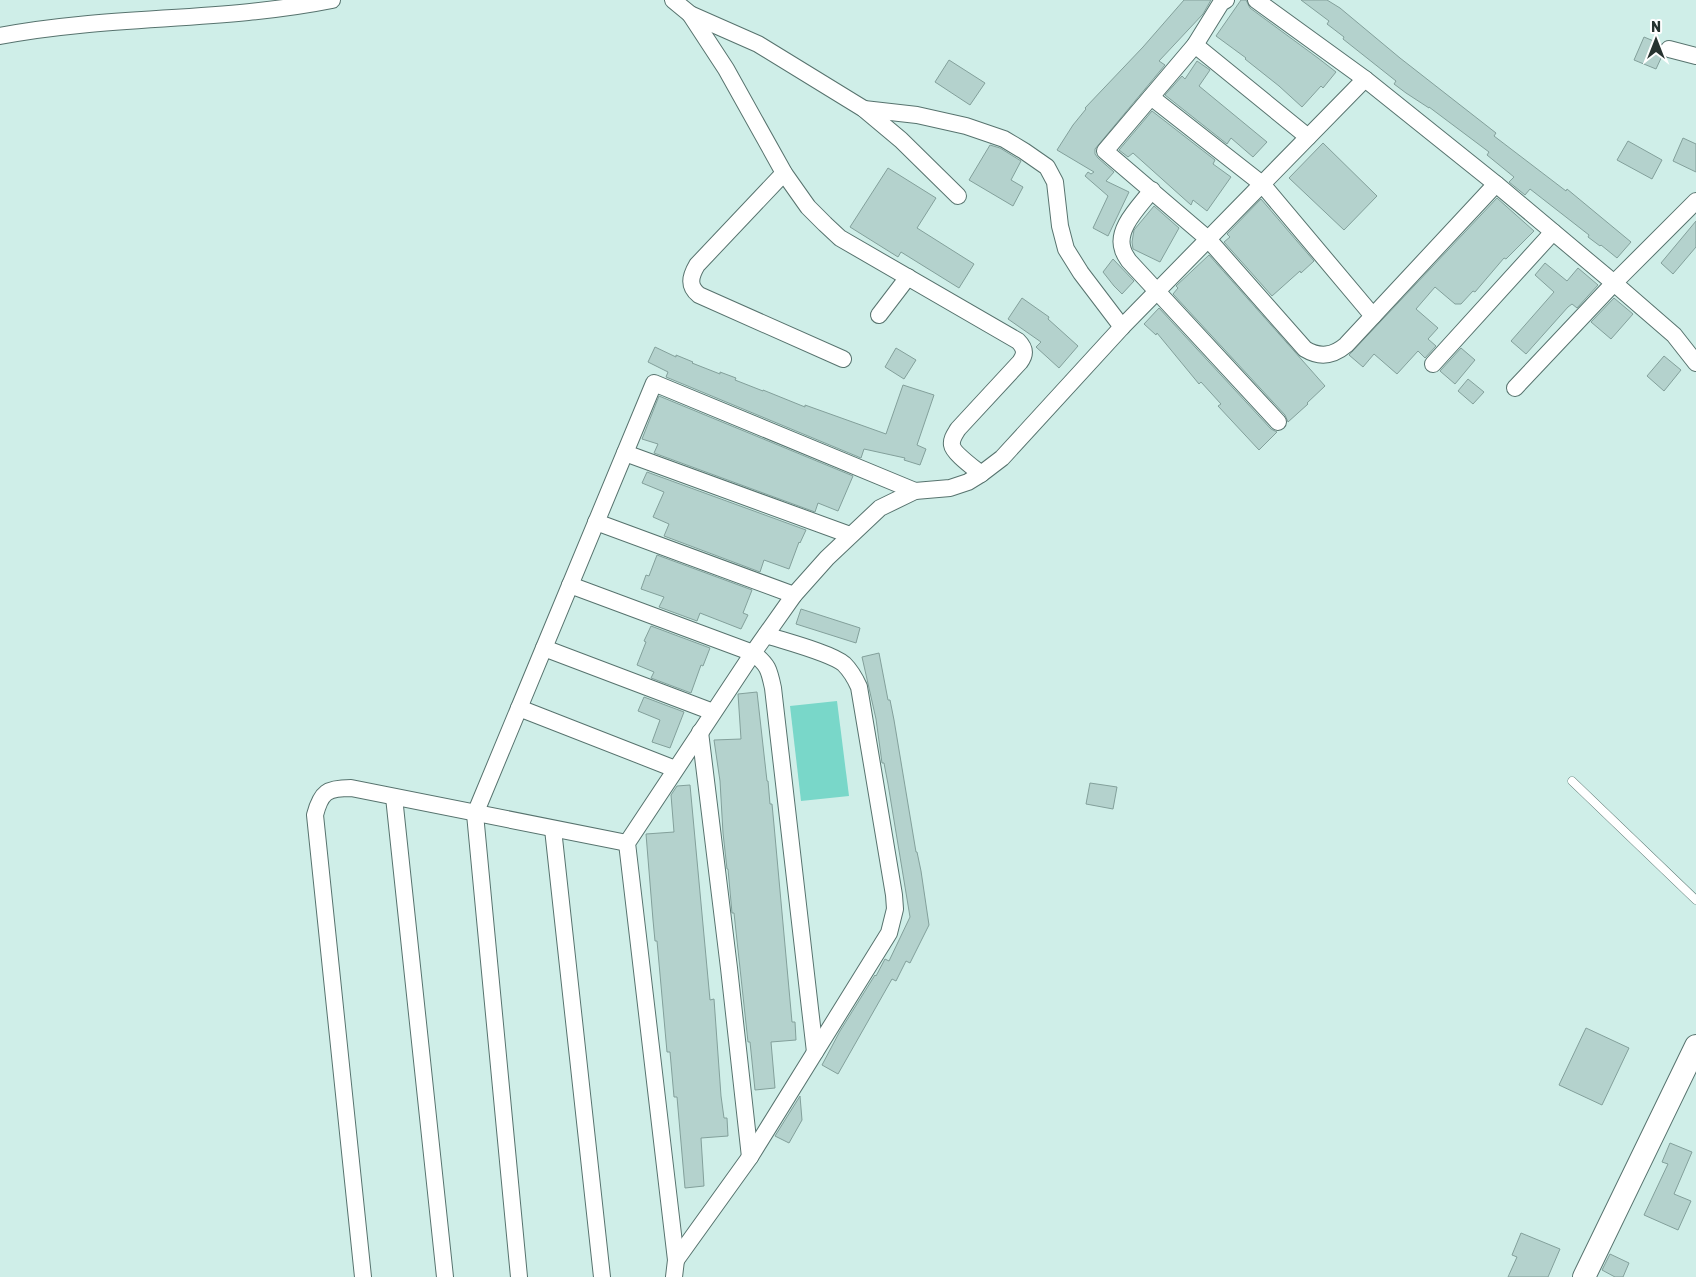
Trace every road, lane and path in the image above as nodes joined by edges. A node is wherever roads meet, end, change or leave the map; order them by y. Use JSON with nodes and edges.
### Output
{"nodes":[{"id":1,"x":332,"y":0,"type":"edge"},
{"id":2,"x":673,"y":0,"type":"edge"},
{"id":3,"x":1226,"y":0,"type":"edge"},
{"id":4,"x":1256,"y":0,"type":"edge"},
{"id":5,"x":690,"y":14,"type":"junction"},
{"id":6,"x":0,"y":36,"type":"edge"},
{"id":7,"x":1195,"y":45,"type":"junction"},
{"id":8,"x":1669,"y":49,"type":"dead end"},
{"id":9,"x":1696,"y":56,"type":"edge"},
{"id":10,"x":1365,"y":79,"type":"junction"},
{"id":11,"x":1151,"y":97,"type":"junction"},
{"id":12,"x":864,"y":109,"type":"junction"},
{"id":13,"x":1308,"y":136,"type":"junction"},
{"id":14,"x":784,"y":173,"type":"junction"},
{"id":15,"x":1262,"y":184,"type":"junction"},
{"id":16,"x":1496,"y":184,"type":"junction"},
{"id":17,"x":1152,"y":190,"type":"junction"},
{"id":18,"x":958,"y":196,"type":"dead end"},
{"id":19,"x":1696,"y":201,"type":"edge"},
{"id":20,"x":1554,"y":232,"type":"junction"},
{"id":21,"x":1208,"y":239,"type":"junction"},
{"id":22,"x":908,"y":277,"type":"junction"},
{"id":23,"x":1614,"y":283,"type":"junction"},
{"id":24,"x":1157,"y":291,"type":"junction"},
{"id":25,"x":879,"y":315,"type":"dead end"},
{"id":26,"x":1372,"y":316,"type":"junction"},
{"id":27,"x":1122,"y":327,"type":"junction"},
{"id":28,"x":843,"y":359,"type":"dead end"},
{"id":29,"x":1696,"y":363,"type":"edge"},
{"id":30,"x":1432,"y":364,"type":"dead end"},
{"id":31,"x":1515,"y":388,"type":"dead end"},
{"id":32,"x":1278,"y":422,"type":"dead end"},
{"id":33,"x":625,"y":453,"type":"junction"},
{"id":34,"x":981,"y":474,"type":"junction"},
{"id":35,"x":915,"y":491,"type":"junction"},
{"id":36,"x":596,"y":522,"type":"junction"},
{"id":37,"x":850,"y":535,"type":"junction"},
{"id":38,"x":570,"y":585,"type":"junction"},
{"id":39,"x":794,"y":595,"type":"junction"},
{"id":40,"x":766,"y":634,"type":"junction"},
{"id":41,"x":544,"y":648,"type":"junction"},
{"id":42,"x":753,"y":653,"type":"junction"},
{"id":43,"x":518,"y":708,"type":"junction"},
{"id":44,"x":713,"y":712,"type":"junction"},
{"id":45,"x":700,"y":732,"type":"junction"},
{"id":46,"x":675,"y":769,"type":"junction"},
{"id":47,"x":1572,"y":781,"type":"dead end"},
{"id":48,"x":394,"y":798,"type":"junction"},
{"id":49,"x":475,"y":814,"type":"junction"},
{"id":50,"x":553,"y":829,"type":"junction"},
{"id":51,"x":626,"y":842,"type":"junction"},
{"id":52,"x":1696,"y":900,"type":"edge"},
{"id":53,"x":1696,"y":1046,"type":"edge"},
{"id":54,"x":815,"y":1052,"type":"junction"},
{"id":55,"x":750,"y":1157,"type":"junction"},
{"id":56,"x":676,"y":1260,"type":"junction"},
{"id":57,"x":363,"y":1277,"type":"edge"},
{"id":58,"x":445,"y":1277,"type":"edge"},
{"id":59,"x":519,"y":1277,"type":"edge"},
{"id":60,"x":602,"y":1277,"type":"edge"},
{"id":61,"x":674,"y":1277,"type":"edge"},
{"id":62,"x":1584,"y":1277,"type":"edge"}],
"edges":[{"from":1,"to":6,"type":"street"},
{"from":2,"to":5,"type":"street"},
{"from":3,"to":7,"type":"street"},
{"from":4,"to":10,"type":"street"},
{"from":5,"to":12,"type":"street"},
{"from":5,"to":14,"type":"street"},
{"from":7,"to":11,"type":"street"},
{"from":7,"to":13,"type":"street"},
{"from":8,"to":9,"type":"street"},
{"from":10,"to":13,"type":"street"},
{"from":10,"to":16,"type":"street"},
{"from":11,"to":15,"type":"street"},
{"from":11,"to":17,"type":"street"},
{"from":12,"to":18,"type":"street"},
{"from":12,"to":27,"type":"street"},
{"from":13,"to":15,"type":"street"},
{"from":14,"to":22,"type":"street"},
{"from":14,"to":28,"type":"street"},
{"from":15,"to":21,"type":"street"},
{"from":15,"to":26,"type":"street"},
{"from":16,"to":20,"type":"street"},
{"from":16,"to":26,"type":"street"},
{"from":17,"to":21,"type":"street"},
{"from":17,"to":24,"type":"street"},
{"from":19,"to":23,"type":"street"},
{"from":20,"to":23,"type":"street"},
{"from":20,"to":30,"type":"street"},
{"from":21,"to":24,"type":"street"},
{"from":21,"to":26,"type":"street"},
{"from":22,"to":25,"type":"street"},
{"from":22,"to":34,"type":"street"},
{"from":23,"to":29,"type":"street"},
{"from":23,"to":31,"type":"street"},
{"from":24,"to":27,"type":"street"},
{"from":24,"to":32,"type":"street"},
{"from":27,"to":34,"type":"street"},
{"from":33,"to":35,"type":"street"},
{"from":33,"to":36,"type":"street"},
{"from":33,"to":37,"type":"street"},
{"from":34,"to":35,"type":"street"},
{"from":35,"to":37,"type":"street"},
{"from":36,"to":38,"type":"street"},
{"from":36,"to":39,"type":"street"},
{"from":37,"to":39,"type":"street"},
{"from":38,"to":41,"type":"street"},
{"from":38,"to":42,"type":"street"},
{"from":39,"to":40,"type":"street"},
{"from":40,"to":42,"type":"street"},
{"from":40,"to":54,"type":"street"},
{"from":41,"to":43,"type":"street"},
{"from":41,"to":44,"type":"street"},
{"from":42,"to":44,"type":"street"},
{"from":42,"to":54,"type":"street"},
{"from":43,"to":46,"type":"street"},
{"from":43,"to":49,"type":"street"},
{"from":44,"to":45,"type":"street"},
{"from":45,"to":46,"type":"street"},
{"from":45,"to":55,"type":"street"},
{"from":46,"to":51,"type":"street"},
{"from":47,"to":52,"type":"lane"},
{"from":48,"to":49,"type":"street"},
{"from":48,"to":57,"type":"street"},
{"from":48,"to":58,"type":"street"},
{"from":49,"to":50,"type":"street"},
{"from":49,"to":59,"type":"street"},
{"from":50,"to":51,"type":"street"},
{"from":50,"to":60,"type":"street"},
{"from":51,"to":56,"type":"street"},
{"from":53,"to":62,"type":"street"},
{"from":54,"to":55,"type":"street"},
{"from":55,"to":56,"type":"street"},
{"from":56,"to":61,"type":"street"}]}
